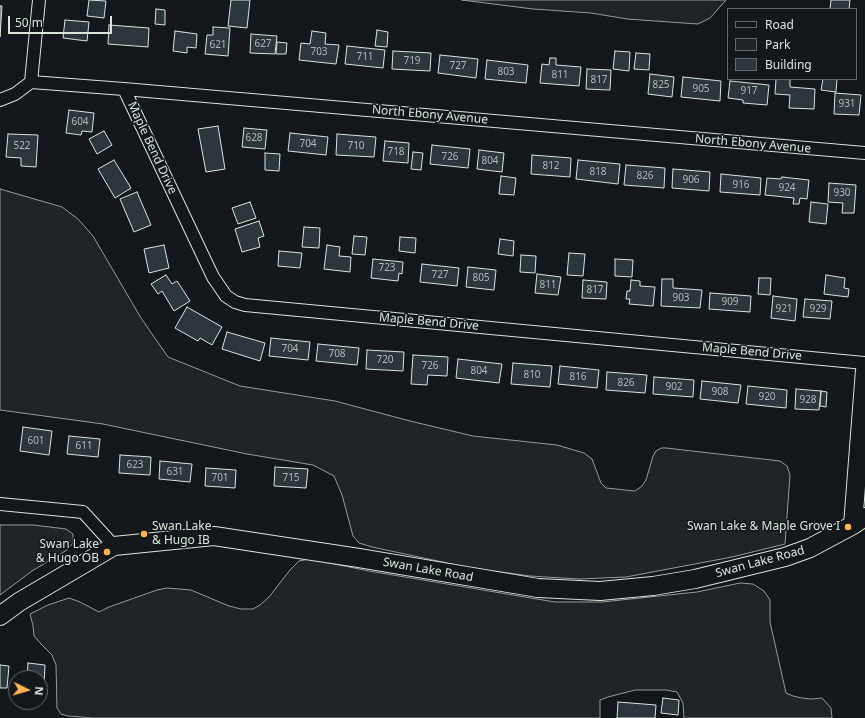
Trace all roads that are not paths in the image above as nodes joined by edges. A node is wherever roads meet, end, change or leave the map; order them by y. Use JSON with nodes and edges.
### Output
{"nodes":[{"id":1,"x":39,"y":0,"type":"edge"},
{"id":2,"x":31,"y":82,"type":"junction"},
{"id":3,"x":124,"y":88,"type":"junction"},
{"id":4,"x":0,"y":100,"type":"edge"},
{"id":5,"x":865,"y":153,"type":"edge"},
{"id":6,"x":865,"y":363,"type":"edge"},
{"id":7,"x":865,"y":370,"type":"edge"},
{"id":8,"x":0,"y":504,"type":"edge"},
{"id":9,"x":859,"y":521,"type":"edge"},
{"id":10,"x":114,"y":546,"type":"junction"},
{"id":11,"x":0,"y":616,"type":"edge"}],
"edges":[{"from":1,"to":2,"type":"street"},
{"from":2,"to":3,"type":"street","name":"North Ebony Avenue"},
{"from":2,"to":4,"type":"street"},
{"from":3,"to":5,"type":"street","name":"North Ebony Avenue"},
{"from":3,"to":6,"type":"street","name":"Maple Bend Drive"},
{"from":7,"to":9,"type":"street"},
{"from":8,"to":10,"type":"street"},
{"from":9,"to":10,"type":"street","name":"Swan Lake Road"},
{"from":10,"to":11,"type":"street","name":"Swan Lake Road"}]}
